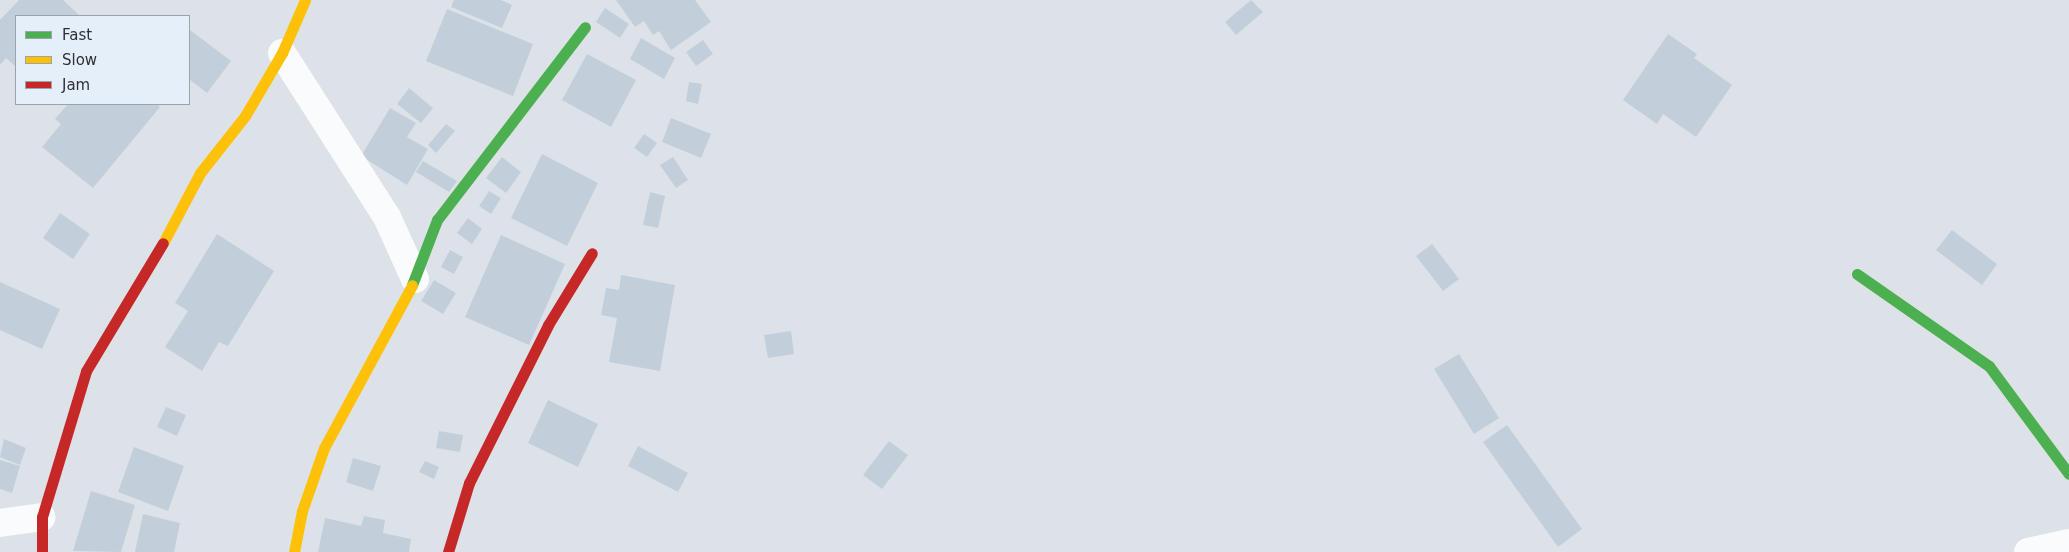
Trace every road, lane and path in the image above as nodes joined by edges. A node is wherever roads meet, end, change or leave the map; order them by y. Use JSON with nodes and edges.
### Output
{"nodes":[{"id":1,"x":305,"y":0,"type":"edge"},
{"id":2,"x":585,"y":27,"type":"dead end"},
{"id":3,"x":282,"y":54,"type":"junction"},
{"id":4,"x":592,"y":253,"type":"dead end"},
{"id":5,"x":1857,"y":274,"type":"dead end"},
{"id":6,"x":415,"y":279,"type":"junction"},
{"id":7,"x":2069,"y":474,"type":"edge"},
{"id":8,"x":42,"y":517,"type":"junction"},
{"id":9,"x":0,"y":524,"type":"edge"},
{"id":10,"x":2069,"y":543,"type":"edge"},
{"id":11,"x":42,"y":552,"type":"edge"},
{"id":12,"x":294,"y":552,"type":"edge"},
{"id":13,"x":448,"y":552,"type":"edge"},
{"id":14,"x":2028,"y":552,"type":"edge"}],
"edges":[{"from":1,"to":3,"type":"street"},
{"from":2,"to":6,"type":"street"},
{"from":3,"to":6,"type":"street"},
{"from":3,"to":8,"type":"street"},
{"from":4,"to":13,"type":"street"},
{"from":5,"to":7,"type":"street"},
{"from":6,"to":12,"type":"street"},
{"from":8,"to":9,"type":"street"},
{"from":8,"to":11,"type":"street"},
{"from":10,"to":14,"type":"street"}]}
